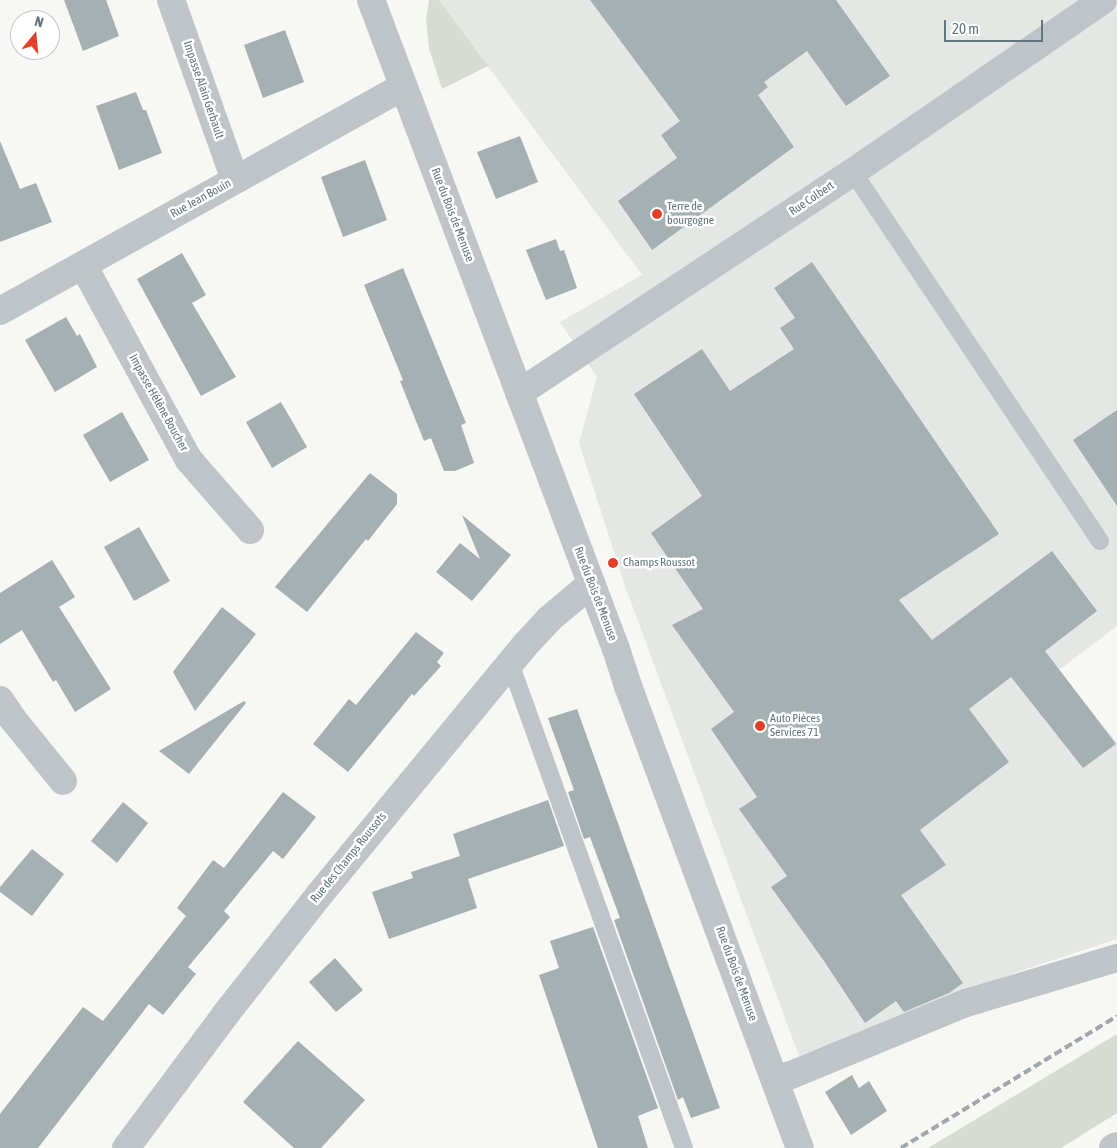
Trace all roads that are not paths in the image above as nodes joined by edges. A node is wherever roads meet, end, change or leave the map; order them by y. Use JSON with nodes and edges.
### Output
{"nodes":[{"id":1,"x":171,"y":0,"type":"edge"},
{"id":2,"x":371,"y":0,"type":"edge"},
{"id":3,"x":391,"y":0,"type":"edge"},
{"id":4,"x":1103,"y":0,"type":"edge"},
{"id":5,"x":387,"y":42,"type":"junction"},
{"id":6,"x":402,"y":87,"type":"junction"},
{"id":7,"x":853,"y":172,"type":"junction"},
{"id":8,"x":235,"y":180,"type":"junction"},
{"id":9,"x":83,"y":265,"type":"junction"},
{"id":10,"x":0,"y":311,"type":"edge"},
{"id":11,"x":519,"y":394,"type":"junction"},
{"id":12,"x":250,"y":530,"type":"dead end"},
{"id":13,"x":1100,"y":541,"type":"dead end"},
{"id":14,"x":590,"y":585,"type":"junction"},
{"id":15,"x":510,"y":663,"type":"junction"},
{"id":16,"x":0,"y":700,"type":"edge"},
{"id":17,"x":63,"y":781,"type":"dead end"},
{"id":18,"x":1117,"y":958,"type":"edge"},
{"id":19,"x":774,"y":1078,"type":"junction"},
{"id":20,"x":1117,"y":1146,"type":"edge"},
{"id":21,"x":126,"y":1148,"type":"edge"},
{"id":22,"x":684,"y":1148,"type":"edge"},
{"id":23,"x":800,"y":1148,"type":"edge"},
{"id":24,"x":1113,"y":1148,"type":"edge"}],
"edges":[{"from":1,"to":8,"type":"street","name":"Impasse Alain Gerbault"},
{"from":2,"to":5,"type":"street","name":"Rue du Bois de Menuse"},
{"from":3,"to":5,"type":"street","name":"Rue du Bois de Menuse"},
{"from":4,"to":7,"type":"street","name":"Rue Colbert"},
{"from":5,"to":6,"type":"street","name":"Rue du Bois de Menuse"},
{"from":6,"to":8,"type":"street","name":"Rue Jean Bouin"},
{"from":6,"to":11,"type":"street","name":"Rue du Bois de Menuse"},
{"from":7,"to":11,"type":"street","name":"Rue Colbert"},
{"from":7,"to":13,"type":"lane"},
{"from":8,"to":9,"type":"street","name":"Rue Jean Bouin"},
{"from":9,"to":10,"type":"street","name":"Rue Jean Bouin"},
{"from":9,"to":12,"type":"street","name":"Impasse Hélène Boucher"},
{"from":11,"to":14,"type":"street","name":"Rue du Bois de Menuse"},
{"from":14,"to":15,"type":"street","name":"Rue des Champs Roussots"},
{"from":14,"to":19,"type":"street","name":"Rue du Bois de Menuse"},
{"from":15,"to":21,"type":"street","name":"Rue des Champs Roussots"},
{"from":15,"to":22,"type":"lane"},
{"from":16,"to":17,"type":"street"},
{"from":18,"to":19,"type":"street"},
{"from":19,"to":23,"type":"street","name":"Rue du Bois de Menuse"},
{"from":20,"to":24,"type":"street"}]}
